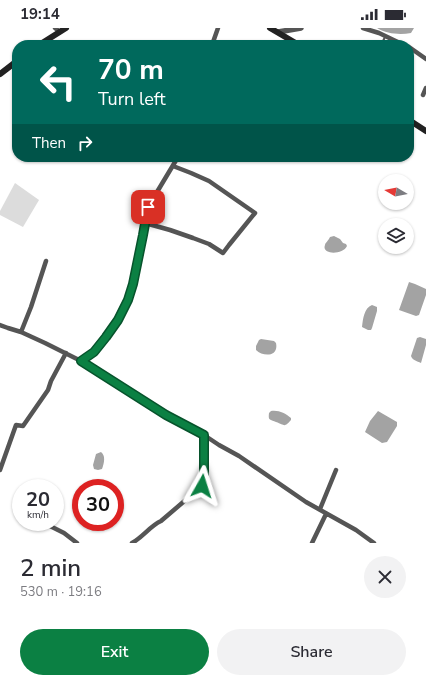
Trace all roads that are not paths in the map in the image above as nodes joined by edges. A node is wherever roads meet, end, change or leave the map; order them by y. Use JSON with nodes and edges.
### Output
{"nodes":[{"id":1,"x":218,"y":28,"type":"edge"},
{"id":2,"x":270,"y":28,"type":"edge"},
{"id":3,"x":301,"y":28,"type":"edge"},
{"id":4,"x":363,"y":28,"type":"edge"},
{"id":5,"x":60,"y":29,"type":"edge"},
{"id":6,"x":278,"y":32,"type":"junction"},
{"id":7,"x":386,"y":36,"type":"junction"},
{"id":8,"x":46,"y":40,"type":"edge"},
{"id":9,"x":214,"y":40,"type":"edge"},
{"id":10,"x":291,"y":40,"type":"edge"},
{"id":11,"x":384,"y":40,"type":"edge"},
{"id":12,"x":394,"y":40,"type":"edge"},
{"id":13,"x":414,"y":51,"type":"edge"},
{"id":14,"x":426,"y":59,"type":"edge"},
{"id":15,"x":12,"y":65,"type":"edge"},
{"id":16,"x":0,"y":74,"type":"edge"},
{"id":17,"x":426,"y":88,"type":"edge"},
{"id":18,"x":423,"y":95,"type":"dead end"},
{"id":19,"x":414,"y":123,"type":"edge"},
{"id":20,"x":426,"y":131,"type":"edge"},
{"id":21,"x":175,"y":162,"type":"edge"},
{"id":22,"x":173,"y":166,"type":"junction"},
{"id":23,"x":145,"y":223,"type":"junction"},
{"id":24,"x":46,"y":261,"type":"dead end"},
{"id":25,"x":0,"y":325,"type":"edge"},
{"id":26,"x":21,"y":332,"type":"junction"},
{"id":27,"x":66,"y":353,"type":"junction"},
{"id":28,"x":81,"y":361,"type":"junction"},
{"id":29,"x":204,"y":435,"type":"junction"},
{"id":30,"x":0,"y":470,"type":"edge"},
{"id":31,"x":336,"y":470,"type":"dead end"},
{"id":32,"x":320,"y":509,"type":"junction"},
{"id":33,"x":326,"y":514,"type":"junction"},
{"id":34,"x":60,"y":531,"type":"edge"},
{"id":35,"x":77,"y":543,"type":"edge"},
{"id":36,"x":132,"y":543,"type":"edge"},
{"id":37,"x":312,"y":543,"type":"edge"},
{"id":38,"x":374,"y":543,"type":"edge"}],
"edges":[{"from":1,"to":9,"type":"street"},
{"from":2,"to":6,"type":"main road"},
{"from":3,"to":6,"type":"street"},
{"from":4,"to":7,"type":"street"},
{"from":5,"to":8,"type":"main road"},
{"from":6,"to":10,"type":"main road"},
{"from":7,"to":11,"type":"lane"},
{"from":7,"to":12,"type":"street"},
{"from":13,"to":14,"type":"street"},
{"from":15,"to":16,"type":"main road"},
{"from":17,"to":18,"type":"street"},
{"from":19,"to":20,"type":"main road"},
{"from":21,"to":22,"type":"street"},
{"from":22,"to":23,"type":"street"},
{"from":22,"to":23,"type":"street"},
{"from":23,"to":28,"type":"street"},
{"from":24,"to":26,"type":"street"},
{"from":25,"to":26,"type":"street"},
{"from":26,"to":27,"type":"street"},
{"from":27,"to":28,"type":"street"},
{"from":27,"to":30,"type":"street"},
{"from":28,"to":29,"type":"street"},
{"from":29,"to":32,"type":"street"},
{"from":29,"to":36,"type":"street"},
{"from":31,"to":32,"type":"street"},
{"from":32,"to":33,"type":"street"},
{"from":33,"to":37,"type":"street"},
{"from":33,"to":38,"type":"street"},
{"from":34,"to":35,"type":"street"}]}
